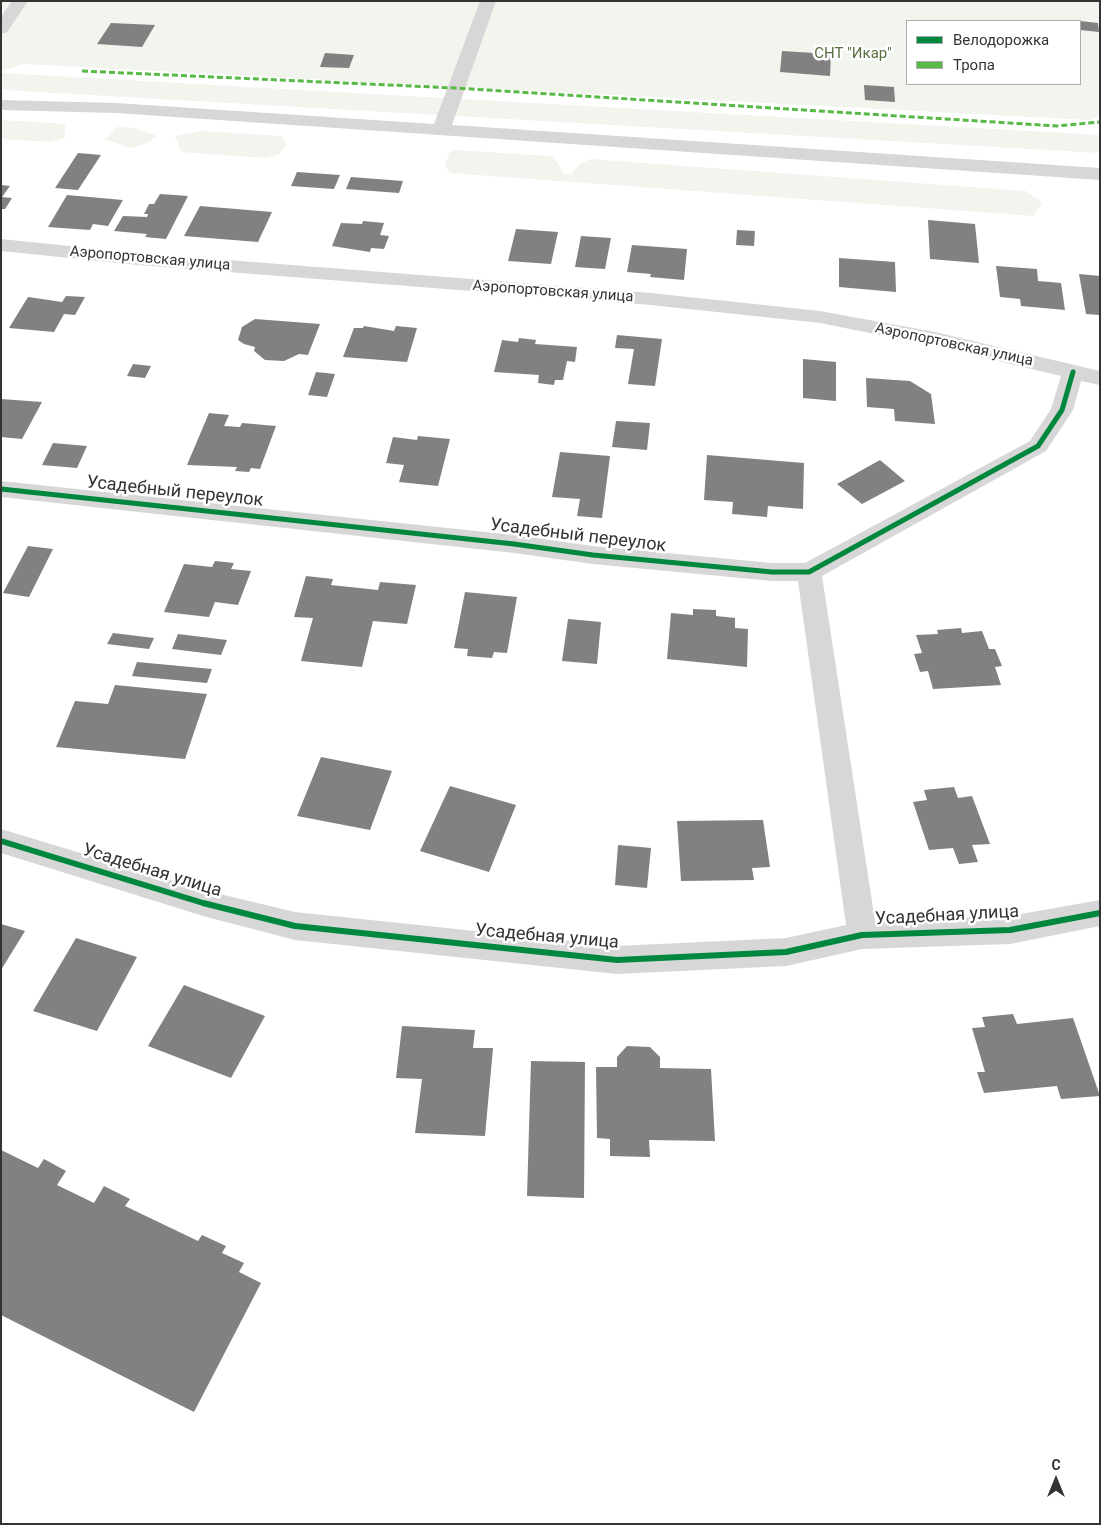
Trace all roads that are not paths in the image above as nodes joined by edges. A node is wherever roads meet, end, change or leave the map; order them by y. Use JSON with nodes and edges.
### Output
{"nodes":[{"id":1,"x":20,"y":1,"type":"edge"},
{"id":2,"x":488,"y":1,"type":"edge"},
{"id":3,"x":1,"y":29,"type":"edge"},
{"id":4,"x":1,"y":105,"type":"edge"},
{"id":5,"x":441,"y":130,"type":"junction"},
{"id":6,"x":1100,"y":174,"type":"edge"},
{"id":7,"x":1,"y":245,"type":"edge"},
{"id":8,"x":1073,"y":372,"type":"junction"},
{"id":9,"x":1100,"y":378,"type":"edge"},
{"id":10,"x":1,"y":489,"type":"edge"},
{"id":11,"x":809,"y":572,"type":"junction"},
{"id":12,"x":1,"y":841,"type":"edge"},
{"id":13,"x":1100,"y":913,"type":"edge"},
{"id":14,"x":862,"y":935,"type":"junction"}],
"edges":[{"from":1,"to":3,"type":"street"},
{"from":2,"to":5,"type":"street"},
{"from":4,"to":5,"type":"street"},
{"from":5,"to":6,"type":"street"},
{"from":7,"to":8,"type":"street","name":"Аэропортовская улица"},
{"from":8,"to":9,"type":"street","name":"Аэропортовская улица"},
{"from":8,"to":11,"type":"street","name":"Усадебный переулок"},
{"from":10,"to":11,"type":"street","name":"Усадебный переулок"},
{"from":11,"to":14,"type":"street"},
{"from":12,"to":14,"type":"street","name":"Усадебная улица"},
{"from":13,"to":14,"type":"street","name":"Усадебная улица"}]}
